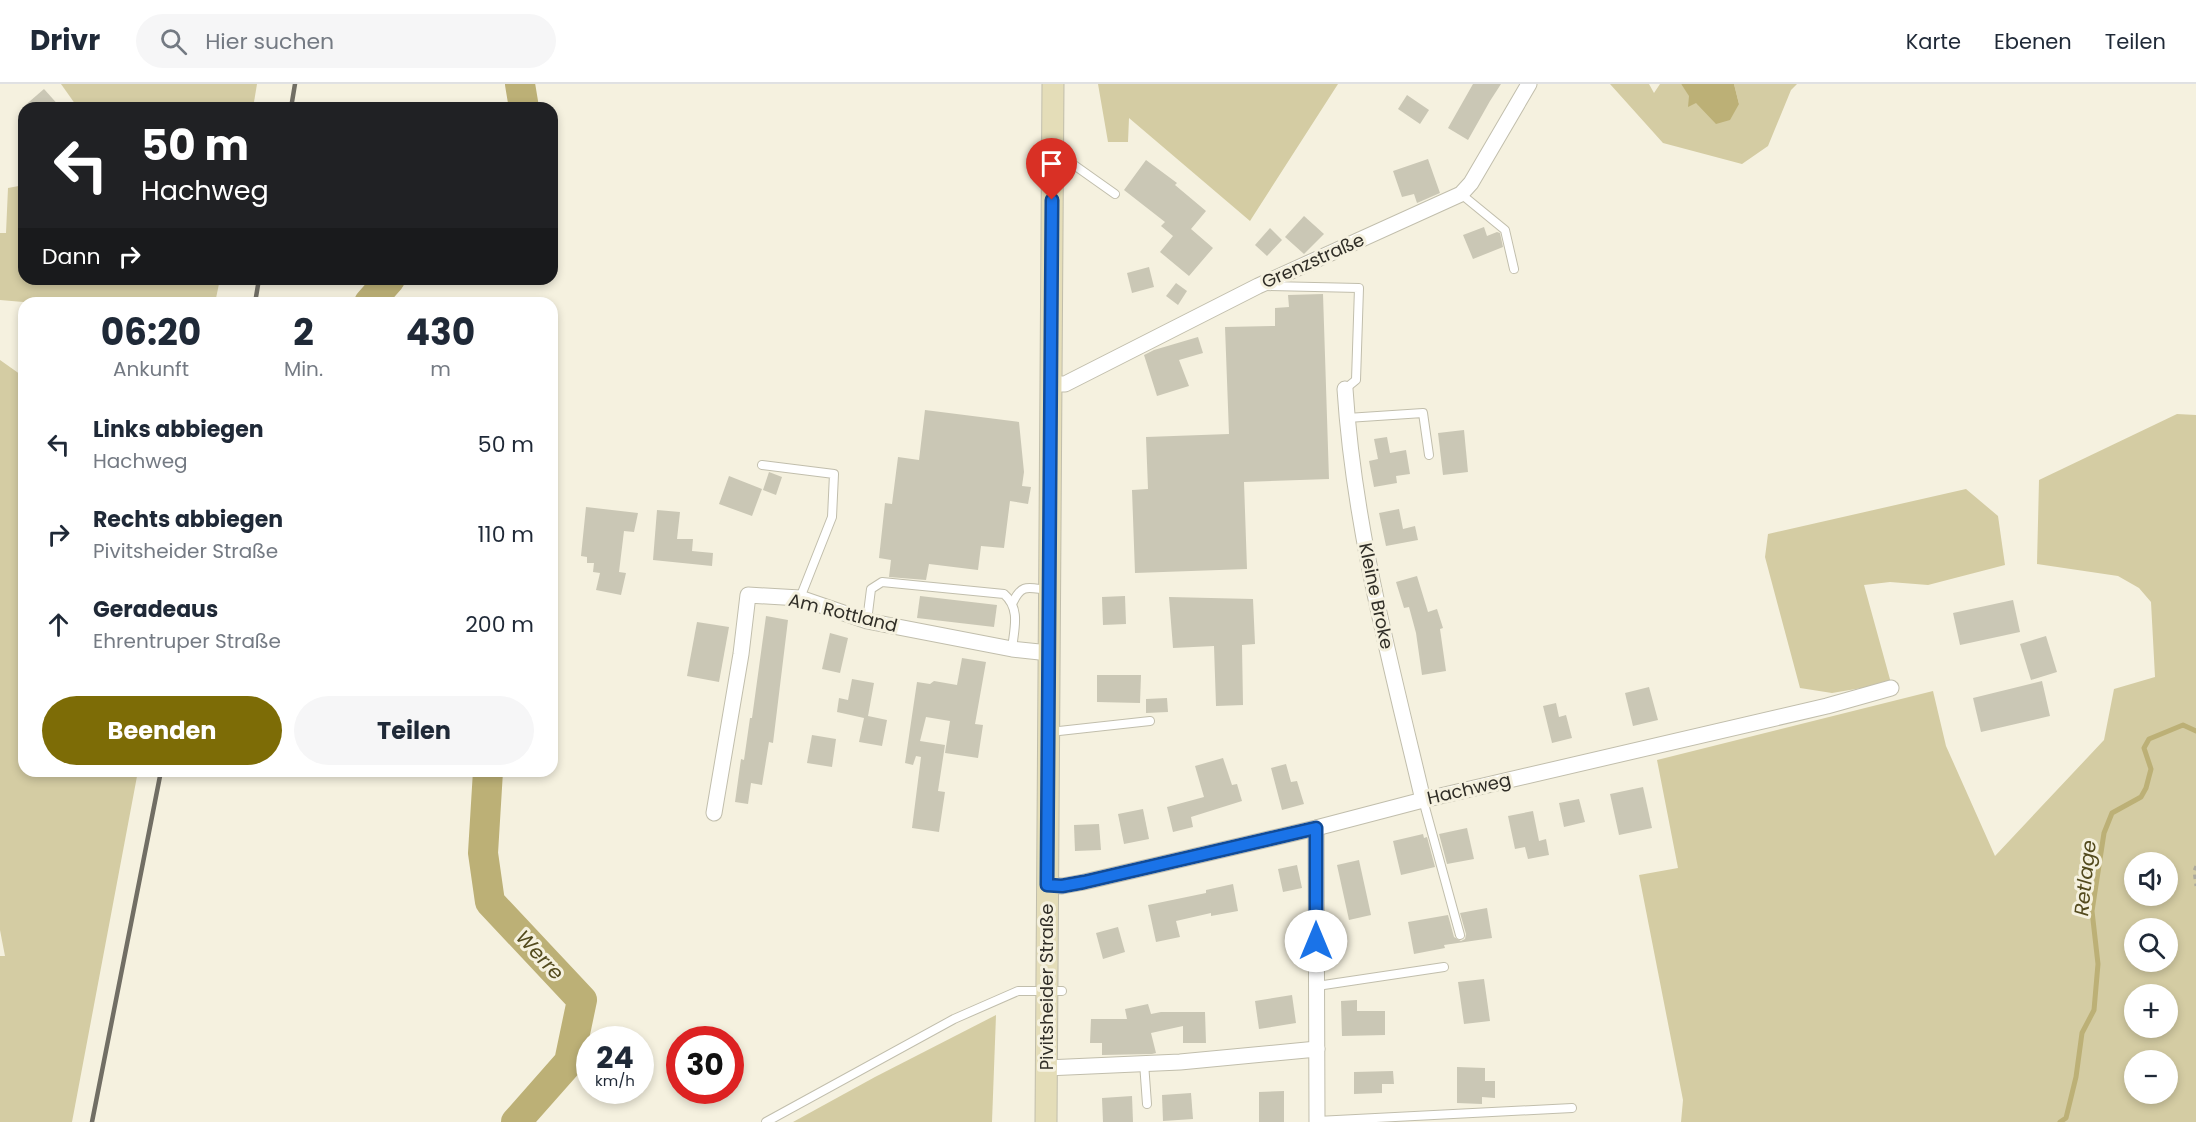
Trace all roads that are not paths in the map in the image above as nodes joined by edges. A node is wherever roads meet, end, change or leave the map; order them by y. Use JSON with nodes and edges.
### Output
{"nodes":[{"id":1,"x":1053,"y":84,"type":"edge"},
{"id":2,"x":1529,"y":84,"type":"edge"},
{"id":3,"x":1052,"y":159,"type":"junction"},
{"id":4,"x":1114,"y":194,"type":"dead end"},
{"id":5,"x":1461,"y":194,"type":"junction"},
{"id":6,"x":1515,"y":269,"type":"dead end"},
{"id":7,"x":1258,"y":286,"type":"junction"},
{"id":8,"x":1051,"y":384,"type":"junction"},
{"id":9,"x":1346,"y":389,"type":"joint"},
{"id":10,"x":1347,"y":418,"type":"junction"},
{"id":11,"x":1429,"y":455,"type":"dead end"},
{"id":12,"x":762,"y":465,"type":"dead end"},
{"id":13,"x":1049,"y":590,"type":"junction"},
{"id":14,"x":800,"y":598,"type":"junction"},
{"id":15,"x":1013,"y":602,"type":"junction"},
{"id":16,"x":867,"y":621,"type":"junction"},
{"id":17,"x":1012,"y":649,"type":"junction"},
{"id":18,"x":1052,"y":653,"type":"junction"},
{"id":19,"x":1890,"y":687,"type":"dead end"},
{"id":20,"x":1150,"y":721,"type":"dead end"},
{"id":21,"x":1048,"y":732,"type":"junction"},
{"id":22,"x":1423,"y":800,"type":"junction"},
{"id":23,"x":714,"y":813,"type":"dead end"},
{"id":24,"x":1316,"y":828,"type":"junction"},
{"id":25,"x":1047,"y":885,"type":"junction"},
{"id":26,"x":1460,"y":935,"type":"dead end"},
{"id":27,"x":1444,"y":968,"type":"dead end"},
{"id":28,"x":1317,"y":986,"type":"junction"},
{"id":29,"x":1054,"y":992,"type":"junction"},
{"id":30,"x":1317,"y":1049,"type":"junction"},
{"id":31,"x":1144,"y":1064,"type":"junction"},
{"id":32,"x":1046,"y":1068,"type":"junction"},
{"id":33,"x":1147,"y":1104,"type":"dead end"},
{"id":34,"x":1572,"y":1108,"type":"dead end"},
{"id":35,"x":1317,"y":1121,"type":"edge"},
{"id":36,"x":766,"y":1122,"type":"edge"},
{"id":37,"x":1046,"y":1122,"type":"edge"}],
"edges":[{"from":1,"to":3,"type":"main road","name":"Pivitsheider Straße"},
{"from":2,"to":5,"type":"street","name":"Grenzstraße"},
{"from":3,"to":4,"type":"lane"},
{"from":3,"to":8,"type":"main road","name":"Pivitsheider Straße"},
{"from":5,"to":6,"type":"lane"},
{"from":5,"to":7,"type":"street","name":"Grenzstraße"},
{"from":7,"to":8,"type":"street","name":"Grenzstraße"},
{"from":7,"to":9,"type":"lane"},
{"from":8,"to":13,"type":"main road","name":"Pivitsheider Straße"},
{"from":9,"to":10,"type":"street","name":"Kleine Broke"},
{"from":10,"to":11,"type":"lane"},
{"from":10,"to":22,"type":"street","name":"Kleine Broke"},
{"from":12,"to":14,"type":"lane"},
{"from":13,"to":15,"type":"lane"},
{"from":13,"to":18,"type":"main road","name":"Pivitsheider Straße"},
{"from":14,"to":16,"type":"street","name":"Am Rottland"},
{"from":14,"to":23,"type":"street","name":"Am Rottland"},
{"from":15,"to":16,"type":"lane"},
{"from":15,"to":17,"type":"lane"},
{"from":16,"to":17,"type":"street","name":"Am Rottland"},
{"from":17,"to":18,"type":"street","name":"Am Rottland"},
{"from":18,"to":21,"type":"main road","name":"Pivitsheider Straße"},
{"from":19,"to":22,"type":"street","name":"Hachweg"},
{"from":20,"to":21,"type":"lane"},
{"from":21,"to":25,"type":"main road","name":"Pivitsheider Straße"},
{"from":22,"to":24,"type":"street","name":"Hachweg"},
{"from":22,"to":26,"type":"lane"},
{"from":24,"to":25,"type":"street","name":"Hachweg"},
{"from":24,"to":28,"type":"street"},
{"from":25,"to":29,"type":"main road","name":"Pivitsheider Straße"},
{"from":27,"to":28,"type":"lane"},
{"from":28,"to":30,"type":"street"},
{"from":29,"to":32,"type":"main road","name":"Pivitsheider Straße"},
{"from":29,"to":36,"type":"lane"},
{"from":30,"to":31,"type":"street"},
{"from":30,"to":35,"type":"street"},
{"from":31,"to":32,"type":"street"},
{"from":31,"to":33,"type":"lane"},
{"from":32,"to":37,"type":"main road","name":"Pivitsheider Straße"},
{"from":34,"to":35,"type":"lane"}]}
